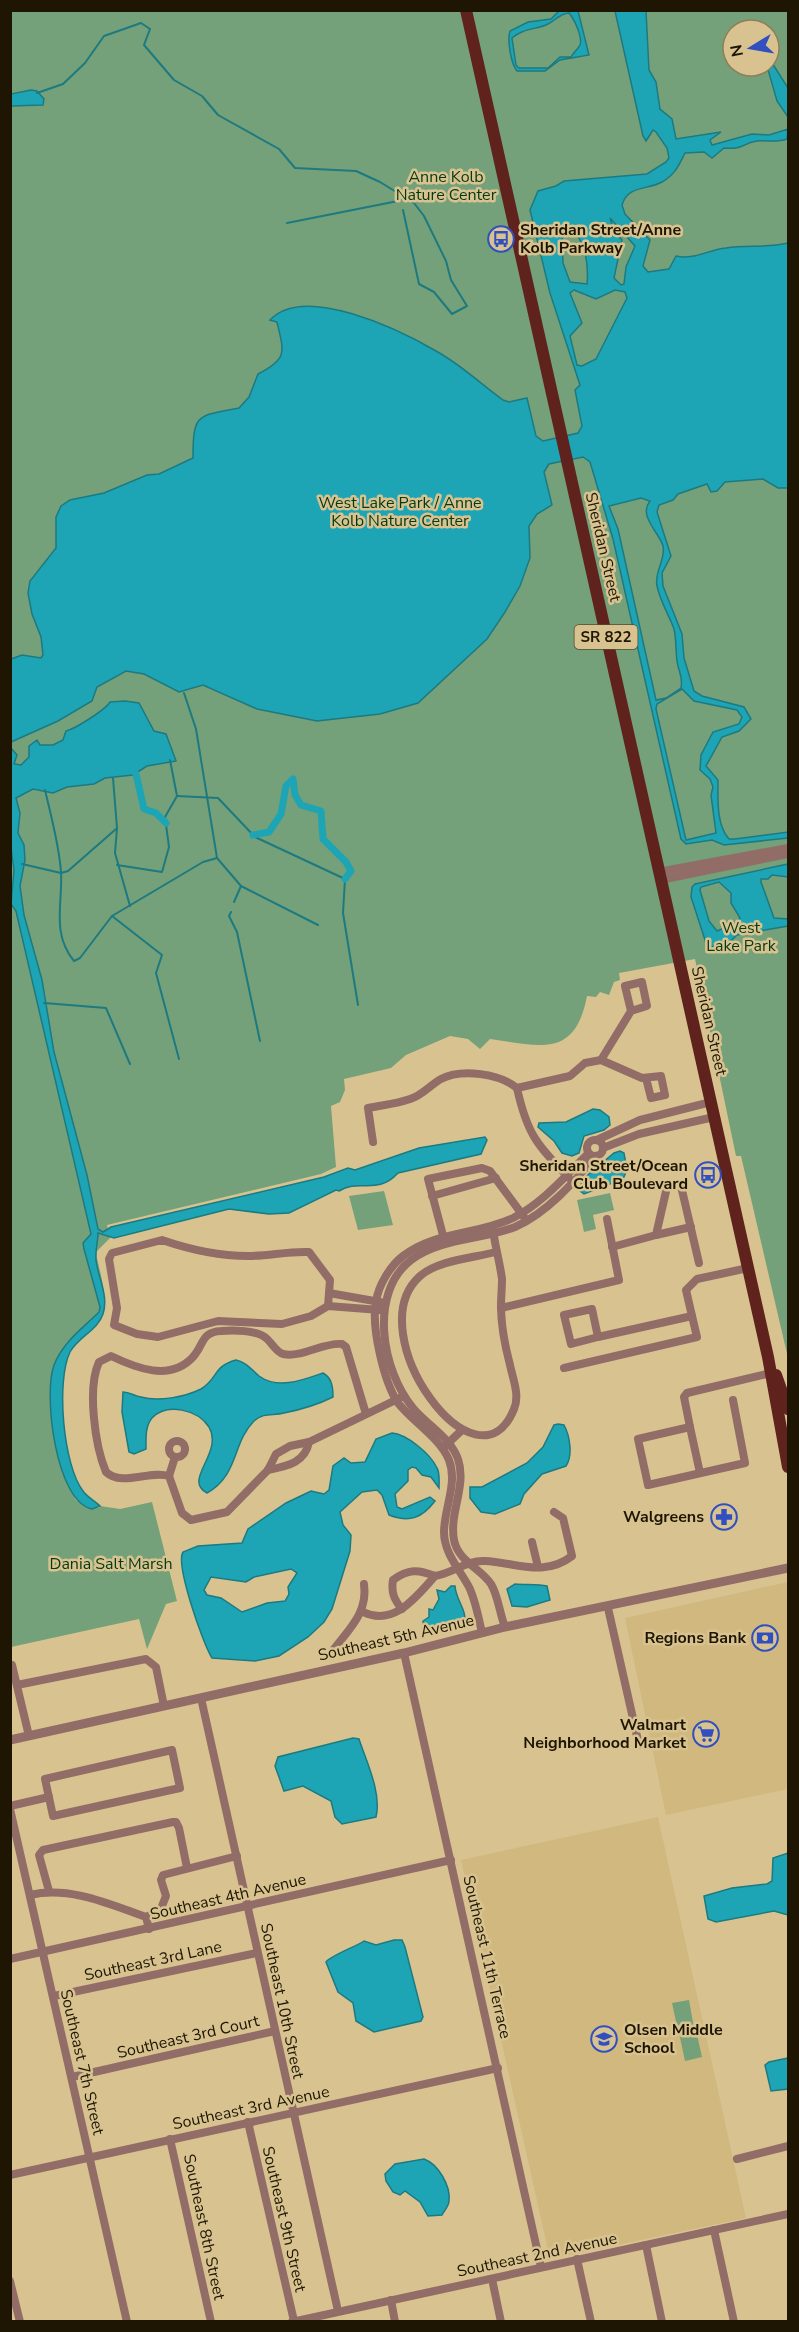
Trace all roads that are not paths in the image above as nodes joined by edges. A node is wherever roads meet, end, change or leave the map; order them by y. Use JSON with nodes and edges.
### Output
{"nodes":[{"id":1,"x":466,"y":10,"type":"edge"},
{"id":2,"x":789,"y":848,"type":"edge"},
{"id":3,"x":789,"y":854,"type":"edge"},
{"id":4,"x":659,"y":876,"type":"junction"},
{"id":5,"x":631,"y":1011,"type":"dead end"},
{"id":6,"x":601,"y":1059,"type":"junction"},
{"id":7,"x":646,"y":1078,"type":"dead end"},
{"id":8,"x":517,"y":1088,"type":"junction"},
{"id":9,"x":711,"y":1102,"type":"junction"},
{"id":10,"x":714,"y":1116,"type":"junction"},
{"id":11,"x":597,"y":1140,"type":"junction"},
{"id":12,"x":373,"y":1142,"type":"dead end"},
{"id":13,"x":603,"y":1148,"type":"junction"},
{"id":14,"x":592,"y":1154,"type":"junction"},
{"id":15,"x":566,"y":1175,"type":"junction"},
{"id":16,"x":496,"y":1179,"type":"junction"},
{"id":17,"x":573,"y":1181,"type":"junction"},
{"id":18,"x":432,"y":1196,"type":"junction"},
{"id":19,"x":549,"y":1199,"type":"junction"},
{"id":20,"x":524,"y":1217,"type":"junction"},
{"id":21,"x":607,"y":1219,"type":"dead end"},
{"id":22,"x":691,"y":1227,"type":"junction"},
{"id":23,"x":493,"y":1229,"type":"junction"},
{"id":24,"x":656,"y":1235,"type":"junction"},
{"id":25,"x":444,"y":1240,"type":"junction"},
{"id":26,"x":612,"y":1247,"type":"junction"},
{"id":27,"x":496,"y":1252,"type":"junction"},
{"id":28,"x":699,"y":1263,"type":"dead end"},
{"id":29,"x":748,"y":1267,"type":"junction"},
{"id":30,"x":329,"y":1293,"type":"junction"},
{"id":31,"x":348,"y":1296,"type":"junction"},
{"id":32,"x":328,"y":1306,"type":"junction"},
{"id":33,"x":380,"y":1306,"type":"junction"},
{"id":34,"x":346,"y":1308,"type":"junction"},
{"id":35,"x":501,"y":1308,"type":"junction"},
{"id":36,"x":692,"y":1316,"type":"junction"},
{"id":37,"x":598,"y":1337,"type":"junction"},
{"id":38,"x":768,"y":1357,"type":"junction"},
{"id":39,"x":564,"y":1368,"type":"dead end"},
{"id":40,"x":771,"y":1373,"type":"junction"},
{"id":41,"x":404,"y":1396,"type":"junction"},
{"id":42,"x":396,"y":1400,"type":"junction"},
{"id":43,"x":733,"y":1400,"type":"dead end"},
{"id":44,"x":789,"y":1409,"type":"edge"},
{"id":45,"x":366,"y":1414,"type":"junction"},
{"id":46,"x":690,"y":1427,"type":"junction"},
{"id":47,"x":461,"y":1431,"type":"junction"},
{"id":48,"x":309,"y":1442,"type":"junction"},
{"id":49,"x":445,"y":1446,"type":"junction"},
{"id":50,"x":175,"y":1457,"type":"dead end"},
{"id":51,"x":789,"y":1467,"type":"edge"},
{"id":52,"x":268,"y":1470,"type":"junction"},
{"id":53,"x":700,"y":1473,"type":"junction"},
{"id":54,"x":169,"y":1476,"type":"junction"},
{"id":55,"x":554,"y":1512,"type":"dead end"},
{"id":56,"x":532,"y":1542,"type":"dead end"},
{"id":57,"x":469,"y":1565,"type":"junction"},
{"id":58,"x":457,"y":1568,"type":"junction"},
{"id":59,"x":538,"y":1568,"type":"junction"},
{"id":60,"x":789,"y":1568,"type":"edge"},
{"id":61,"x":435,"y":1576,"type":"junction"},
{"id":62,"x":364,"y":1584,"type":"dead end"},
{"id":63,"x":608,"y":1608,"type":"junction"},
{"id":64,"x":402,"y":1609,"type":"junction"},
{"id":65,"x":363,"y":1612,"type":"junction"},
{"id":66,"x":504,"y":1627,"type":"junction"},
{"id":67,"x":482,"y":1633,"type":"junction"},
{"id":68,"x":334,"y":1649,"type":"dead end"},
{"id":69,"x":404,"y":1653,"type":"junction"},
{"id":70,"x":12,"y":1665,"type":"edge"},
{"id":71,"x":17,"y":1685,"type":"junction"},
{"id":72,"x":201,"y":1698,"type":"junction"},
{"id":73,"x":164,"y":1706,"type":"junction"},
{"id":74,"x":29,"y":1736,"type":"junction"},
{"id":75,"x":10,"y":1740,"type":"edge"},
{"id":76,"x":639,"y":1745,"type":"dead end"},
{"id":77,"x":49,"y":1797,"type":"junction"},
{"id":78,"x":10,"y":1808,"type":"edge"},
{"id":79,"x":237,"y":1857,"type":"junction"},
{"id":80,"x":451,"y":1860,"type":"junction"},
{"id":81,"x":187,"y":1868,"type":"junction"},
{"id":82,"x":49,"y":1891,"type":"junction"},
{"id":83,"x":30,"y":1895,"type":"junction"},
{"id":84,"x":248,"y":1907,"type":"junction"},
{"id":85,"x":146,"y":1917,"type":"junction"},
{"id":86,"x":148,"y":1929,"type":"junction"},
{"id":87,"x":44,"y":1952,"type":"junction"},
{"id":88,"x":257,"y":1953,"type":"junction"},
{"id":89,"x":10,"y":1959,"type":"edge"},
{"id":90,"x":54,"y":1996,"type":"junction"},
{"id":91,"x":275,"y":2031,"type":"junction"},
{"id":92,"x":498,"y":2068,"type":"junction"},
{"id":93,"x":72,"y":2077,"type":"junction"},
{"id":94,"x":293,"y":2113,"type":"junction"},
{"id":95,"x":248,"y":2122,"type":"junction"},
{"id":96,"x":170,"y":2139,"type":"junction"},
{"id":97,"x":789,"y":2146,"type":"edge"},
{"id":98,"x":90,"y":2156,"type":"junction"},
{"id":99,"x":737,"y":2159,"type":"dead end"},
{"id":100,"x":10,"y":2175,"type":"edge"},
{"id":101,"x":789,"y":2214,"type":"edge"},
{"id":102,"x":714,"y":2230,"type":"junction"},
{"id":103,"x":646,"y":2245,"type":"junction"},
{"id":104,"x":577,"y":2259,"type":"junction"},
{"id":105,"x":541,"y":2267,"type":"junction"},
{"id":106,"x":492,"y":2279,"type":"junction"},
{"id":107,"x":10,"y":2281,"type":"edge"},
{"id":108,"x":391,"y":2300,"type":"junction"},
{"id":109,"x":339,"y":2311,"type":"junction"},
{"id":110,"x":293,"y":2321,"type":"edge"},
{"id":111,"x":20,"y":2322,"type":"edge"},
{"id":112,"x":127,"y":2322,"type":"edge"},
{"id":113,"x":211,"y":2322,"type":"edge"},
{"id":114,"x":395,"y":2322,"type":"edge"},
{"id":115,"x":501,"y":2322,"type":"edge"},
{"id":116,"x":591,"y":2322,"type":"edge"},
{"id":117,"x":662,"y":2322,"type":"edge"},
{"id":118,"x":734,"y":2322,"type":"edge"}],
"edges":[{"from":1,"to":4,"type":"main road","name":"Sheridan Street","number":"SR 822"},
{"from":2,"to":4,"type":"street"},
{"from":3,"to":4,"type":"street"},
{"from":4,"to":9,"type":"main road","name":"Sheridan Street","number":"SR 822"},
{"from":5,"to":6,"type":"street"},
{"from":6,"to":7,"type":"street"},
{"from":6,"to":8,"type":"street"},
{"from":8,"to":12,"type":"street"},
{"from":8,"to":15,"type":"street"},
{"from":9,"to":10,"type":"main road","name":"Sheridan Street","number":"SR 822"},
{"from":9,"to":11,"type":"street"},
{"from":10,"to":13,"type":"street"},
{"from":10,"to":29,"type":"main road","name":"Sheridan Street","number":"SR 822"},
{"from":11,"to":13,"type":"street"},
{"from":11,"to":14,"type":"street"},
{"from":13,"to":14,"type":"street"},
{"from":14,"to":15,"type":"street"},
{"from":14,"to":17,"type":"street"},
{"from":15,"to":17,"type":"street"},
{"from":15,"to":19,"type":"street"},
{"from":16,"to":18,"type":"street"},
{"from":16,"to":18,"type":"street"},
{"from":16,"to":20,"type":"street"},
{"from":17,"to":19,"type":"street"},
{"from":18,"to":25,"type":"street"},
{"from":19,"to":20,"type":"street"},
{"from":20,"to":23,"type":"street"},
{"from":21,"to":26,"type":"street"},
{"from":22,"to":24,"type":"street"},
{"from":22,"to":24,"type":"street"},
{"from":22,"to":28,"type":"street"},
{"from":23,"to":25,"type":"street"},
{"from":23,"to":27,"type":"street"},
{"from":24,"to":26,"type":"street"},
{"from":25,"to":33,"type":"street"},
{"from":26,"to":35,"type":"street"},
{"from":27,"to":35,"type":"street"},
{"from":27,"to":47,"type":"street"},
{"from":29,"to":36,"type":"street"},
{"from":29,"to":38,"type":"main road","name":"Sheridan Street","number":"SR 822"},
{"from":30,"to":31,"type":"street"},
{"from":30,"to":32,"type":"street"},
{"from":30,"to":32,"type":"street"},
{"from":31,"to":33,"type":"street"},
{"from":31,"to":34,"type":"street"},
{"from":32,"to":34,"type":"street"},
{"from":33,"to":34,"type":"street"},
{"from":33,"to":41,"type":"street"},
{"from":33,"to":42,"type":"street"},
{"from":35,"to":47,"type":"street"},
{"from":36,"to":37,"type":"street"},
{"from":36,"to":39,"type":"street"},
{"from":37,"to":37,"type":"street"},
{"from":38,"to":40,"type":"main road","name":"Sheridan Street","number":"SR 822"},
{"from":38,"to":44,"type":"main road","name":"Sheridan Street","number":"SR 822"},
{"from":40,"to":46,"type":"street"},
{"from":40,"to":51,"type":"main road","name":"Sheridan Street","number":"SR 822"},
{"from":41,"to":42,"type":"street"},
{"from":41,"to":49,"type":"street"},
{"from":42,"to":45,"type":"street"},
{"from":42,"to":49,"type":"street"},
{"from":43,"to":53,"type":"street"},
{"from":45,"to":48,"type":"street"},
{"from":45,"to":54,"type":"street"},
{"from":46,"to":53,"type":"street"},
{"from":46,"to":53,"type":"street"},
{"from":47,"to":49,"type":"street"},
{"from":48,"to":52,"type":"street"},
{"from":48,"to":52,"type":"street"},
{"from":49,"to":57,"type":"street"},
{"from":49,"to":58,"type":"street"},
{"from":50,"to":54,"type":"street"},
{"from":52,"to":54,"type":"street"},
{"from":55,"to":59,"type":"street"},
{"from":56,"to":59,"type":"street"},
{"from":57,"to":58,"type":"street"},
{"from":57,"to":59,"type":"street"},
{"from":57,"to":66,"type":"street"},
{"from":58,"to":61,"type":"street"},
{"from":58,"to":67,"type":"street"},
{"from":60,"to":63,"type":"street","name":"Southeast 5th Avenue"},
{"from":61,"to":64,"type":"street"},
{"from":61,"to":64,"type":"street"},
{"from":62,"to":65,"type":"street"},
{"from":63,"to":66,"type":"street","name":"Southeast 5th Avenue"},
{"from":63,"to":76,"type":"street"},
{"from":64,"to":65,"type":"street"},
{"from":65,"to":68,"type":"street"},
{"from":66,"to":67,"type":"street","name":"Southeast 5th Avenue"},
{"from":67,"to":69,"type":"street","name":"Southeast 5th Avenue"},
{"from":69,"to":72,"type":"street","name":"Southeast 5th Avenue"},
{"from":69,"to":80,"type":"street","name":"Southeast 11th Terrace"},
{"from":70,"to":71,"type":"street"},
{"from":71,"to":73,"type":"street"},
{"from":71,"to":74,"type":"street"},
{"from":72,"to":73,"type":"street","name":"Southeast 5th Avenue"},
{"from":72,"to":79,"type":"street","name":"Southeast 10th Street"},
{"from":73,"to":74,"type":"street","name":"Southeast 5th Avenue"},
{"from":74,"to":75,"type":"street","name":"Southeast 5th Avenue"},
{"from":77,"to":77,"type":"street"},
{"from":77,"to":78,"type":"street"},
{"from":78,"to":83,"type":"street","name":"Southeast 7th Street"},
{"from":79,"to":81,"type":"street"},
{"from":79,"to":84,"type":"street","name":"Southeast 10th Street"},
{"from":80,"to":84,"type":"street","name":"Southeast 4th Avenue"},
{"from":80,"to":92,"type":"street","name":"Southeast 11th Terrace"},
{"from":81,"to":82,"type":"street"},
{"from":81,"to":85,"type":"street"},
{"from":82,"to":83,"type":"street"},
{"from":82,"to":85,"type":"street"},
{"from":83,"to":87,"type":"street","name":"Southeast 7th Street"},
{"from":84,"to":86,"type":"street","name":"Southeast 4th Avenue"},
{"from":84,"to":88,"type":"street","name":"Southeast 10th Street"},
{"from":85,"to":86,"type":"street"},
{"from":86,"to":87,"type":"street","name":"Southeast 4th Avenue"},
{"from":87,"to":89,"type":"street","name":"Southeast 4th Avenue"},
{"from":87,"to":90,"type":"street","name":"Southeast 7th Street"},
{"from":88,"to":90,"type":"street","name":"Southeast 3rd Lane"},
{"from":88,"to":91,"type":"street","name":"Southeast 10th Street"},
{"from":90,"to":93,"type":"street","name":"Southeast 7th Street"},
{"from":91,"to":93,"type":"street","name":"Southeast 3rd Court"},
{"from":91,"to":94,"type":"street","name":"Southeast 10th Street"},
{"from":92,"to":94,"type":"street","name":"Southeast 3rd Avenue"},
{"from":92,"to":105,"type":"street","name":"Southeast 11th Terrace"},
{"from":93,"to":98,"type":"street","name":"Southeast 7th Street"},
{"from":94,"to":95,"type":"street","name":"Southeast 3rd Avenue"},
{"from":94,"to":109,"type":"street","name":"Southeast 10th Street"},
{"from":95,"to":96,"type":"street","name":"Southeast 3rd Avenue"},
{"from":95,"to":110,"type":"street","name":"Southeast 9th Street"},
{"from":96,"to":98,"type":"street","name":"Southeast 3rd Avenue"},
{"from":96,"to":113,"type":"street","name":"Southeast 8th Street"},
{"from":97,"to":99,"type":"street"},
{"from":98,"to":100,"type":"street","name":"Southeast 3rd Avenue"},
{"from":98,"to":112,"type":"street","name":"Southeast 7th Street"},
{"from":101,"to":102,"type":"street","name":"Southeast 2nd Avenue"},
{"from":102,"to":103,"type":"street","name":"Southeast 2nd Avenue"},
{"from":102,"to":118,"type":"street"},
{"from":103,"to":104,"type":"street","name":"Southeast 2nd Avenue"},
{"from":103,"to":117,"type":"street"},
{"from":104,"to":105,"type":"street","name":"Southeast 2nd Avenue"},
{"from":104,"to":116,"type":"street"},
{"from":105,"to":106,"type":"street","name":"Southeast 2nd Avenue"},
{"from":106,"to":108,"type":"street","name":"Southeast 2nd Avenue"},
{"from":106,"to":115,"type":"street"},
{"from":107,"to":111,"type":"street"},
{"from":108,"to":109,"type":"street","name":"Southeast 2nd Avenue"},
{"from":108,"to":114,"type":"street"},
{"from":109,"to":110,"type":"street","name":"Southeast 2nd Avenue"}]}
